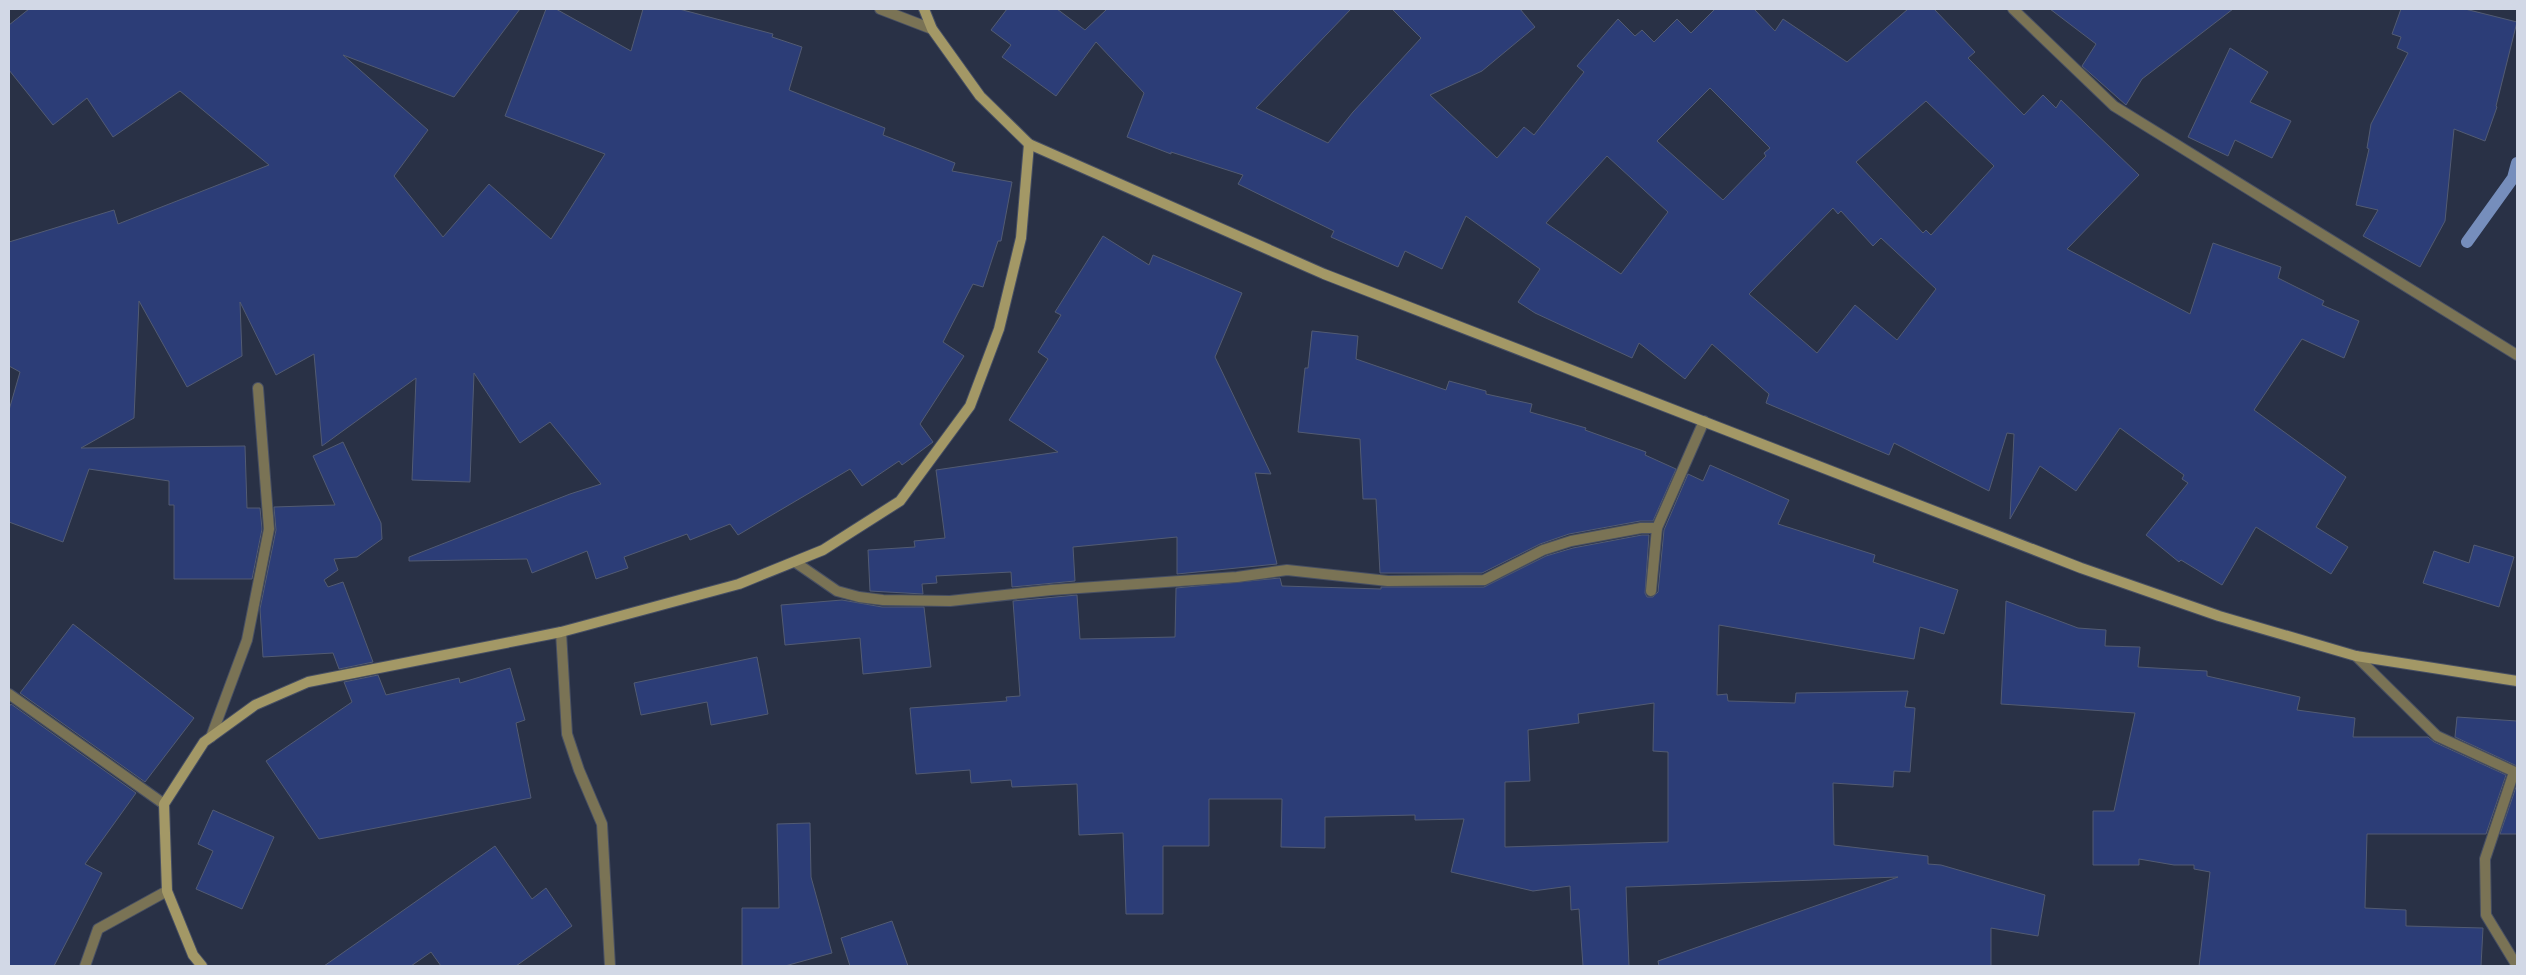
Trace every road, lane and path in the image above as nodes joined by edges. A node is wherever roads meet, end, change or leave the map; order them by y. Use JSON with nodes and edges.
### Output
{"nodes":[{"id":1,"x":880,"y":9,"type":"edge"},
{"id":2,"x":924,"y":9,"type":"edge"},
{"id":3,"x":2013,"y":9,"type":"edge"},
{"id":4,"x":932,"y":29,"type":"junction"},
{"id":5,"x":1029,"y":144,"type":"junction"},
{"id":6,"x":2517,"y":355,"type":"edge"},
{"id":7,"x":258,"y":388,"type":"dead end"},
{"id":8,"x":1704,"y":421,"type":"junction"},
{"id":9,"x":1657,"y":528,"type":"junction"},
{"id":10,"x":795,"y":562,"type":"junction"},
{"id":11,"x":1650,"y":591,"type":"dead end"},
{"id":12,"x":561,"y":632,"type":"junction"},
{"id":13,"x":2356,"y":656,"type":"junction"},
{"id":14,"x":2517,"y":681,"type":"edge"},
{"id":15,"x":9,"y":694,"type":"edge"},
{"id":16,"x":210,"y":737,"type":"junction"},
{"id":17,"x":2516,"y":772,"type":"edge"},
{"id":18,"x":164,"y":804,"type":"junction"},
{"id":19,"x":167,"y":891,"type":"junction"},
{"id":20,"x":85,"y":966,"type":"edge"},
{"id":21,"x":202,"y":966,"type":"edge"},
{"id":22,"x":610,"y":966,"type":"edge"},
{"id":23,"x":2517,"y":966,"type":"edge"}],
"edges":[{"from":1,"to":4,"type":"street"},
{"from":2,"to":4,"type":"street"},
{"from":3,"to":6,"type":"street"},
{"from":4,"to":5,"type":"street"},
{"from":5,"to":8,"type":"street"},
{"from":5,"to":10,"type":"street"},
{"from":7,"to":16,"type":"street"},
{"from":8,"to":9,"type":"street"},
{"from":8,"to":13,"type":"street"},
{"from":9,"to":10,"type":"street"},
{"from":9,"to":11,"type":"street"},
{"from":10,"to":12,"type":"street"},
{"from":12,"to":16,"type":"street"},
{"from":12,"to":22,"type":"street"},
{"from":13,"to":14,"type":"street"},
{"from":13,"to":17,"type":"street"},
{"from":15,"to":18,"type":"street"},
{"from":16,"to":18,"type":"street"},
{"from":17,"to":23,"type":"street"},
{"from":18,"to":19,"type":"street"},
{"from":19,"to":20,"type":"street"},
{"from":19,"to":21,"type":"street"}]}
